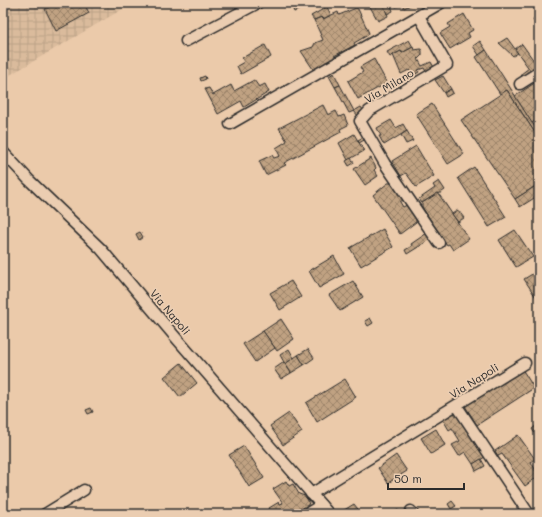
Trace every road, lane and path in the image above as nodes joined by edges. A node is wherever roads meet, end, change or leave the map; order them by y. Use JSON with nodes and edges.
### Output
{"nodes":[{"id":1,"x":258,"y":3,"type":"edge"},
{"id":2,"x":441,"y":3,"type":"edge"},
{"id":3,"x":419,"y":16,"type":"junction"},
{"id":4,"x":186,"y":41,"type":"dead end"},
{"id":5,"x":539,"y":72,"type":"edge"},
{"id":6,"x":520,"y":84,"type":"dead end"},
{"id":7,"x":230,"y":124,"type":"dead end"},
{"id":8,"x":3,"y":152,"type":"edge"},
{"id":9,"x":439,"y":243,"type":"dead end"},
{"id":10,"x":525,"y":363,"type":"dead end"},
{"id":11,"x":457,"y":406,"type":"junction"},
{"id":12,"x":84,"y":490,"type":"dead end"},
{"id":13,"x":311,"y":494,"type":"junction"},
{"id":14,"x":321,"y":505,"type":"junction"},
{"id":15,"x":45,"y":514,"type":"edge"},
{"id":16,"x":306,"y":514,"type":"edge"},
{"id":17,"x":329,"y":514,"type":"edge"},
{"id":18,"x":529,"y":514,"type":"edge"}],
"edges":[{"from":1,"to":4,"type":"street"},
{"from":2,"to":3,"type":"street"},
{"from":3,"to":7,"type":"street"},
{"from":3,"to":9,"type":"street","name":"Via Milano"},
{"from":5,"to":6,"type":"street"},
{"from":8,"to":13,"type":"street","name":"Via Napoli"},
{"from":10,"to":11,"type":"street","name":"Via Napoli"},
{"from":11,"to":13,"type":"street","name":"Via Napoli"},
{"from":11,"to":18,"type":"street"},
{"from":12,"to":15,"type":"street"},
{"from":13,"to":14,"type":"street","name":"Via Napoli"},
{"from":14,"to":16,"type":"street"},
{"from":14,"to":17,"type":"street","name":"Via Napoli"}]}
